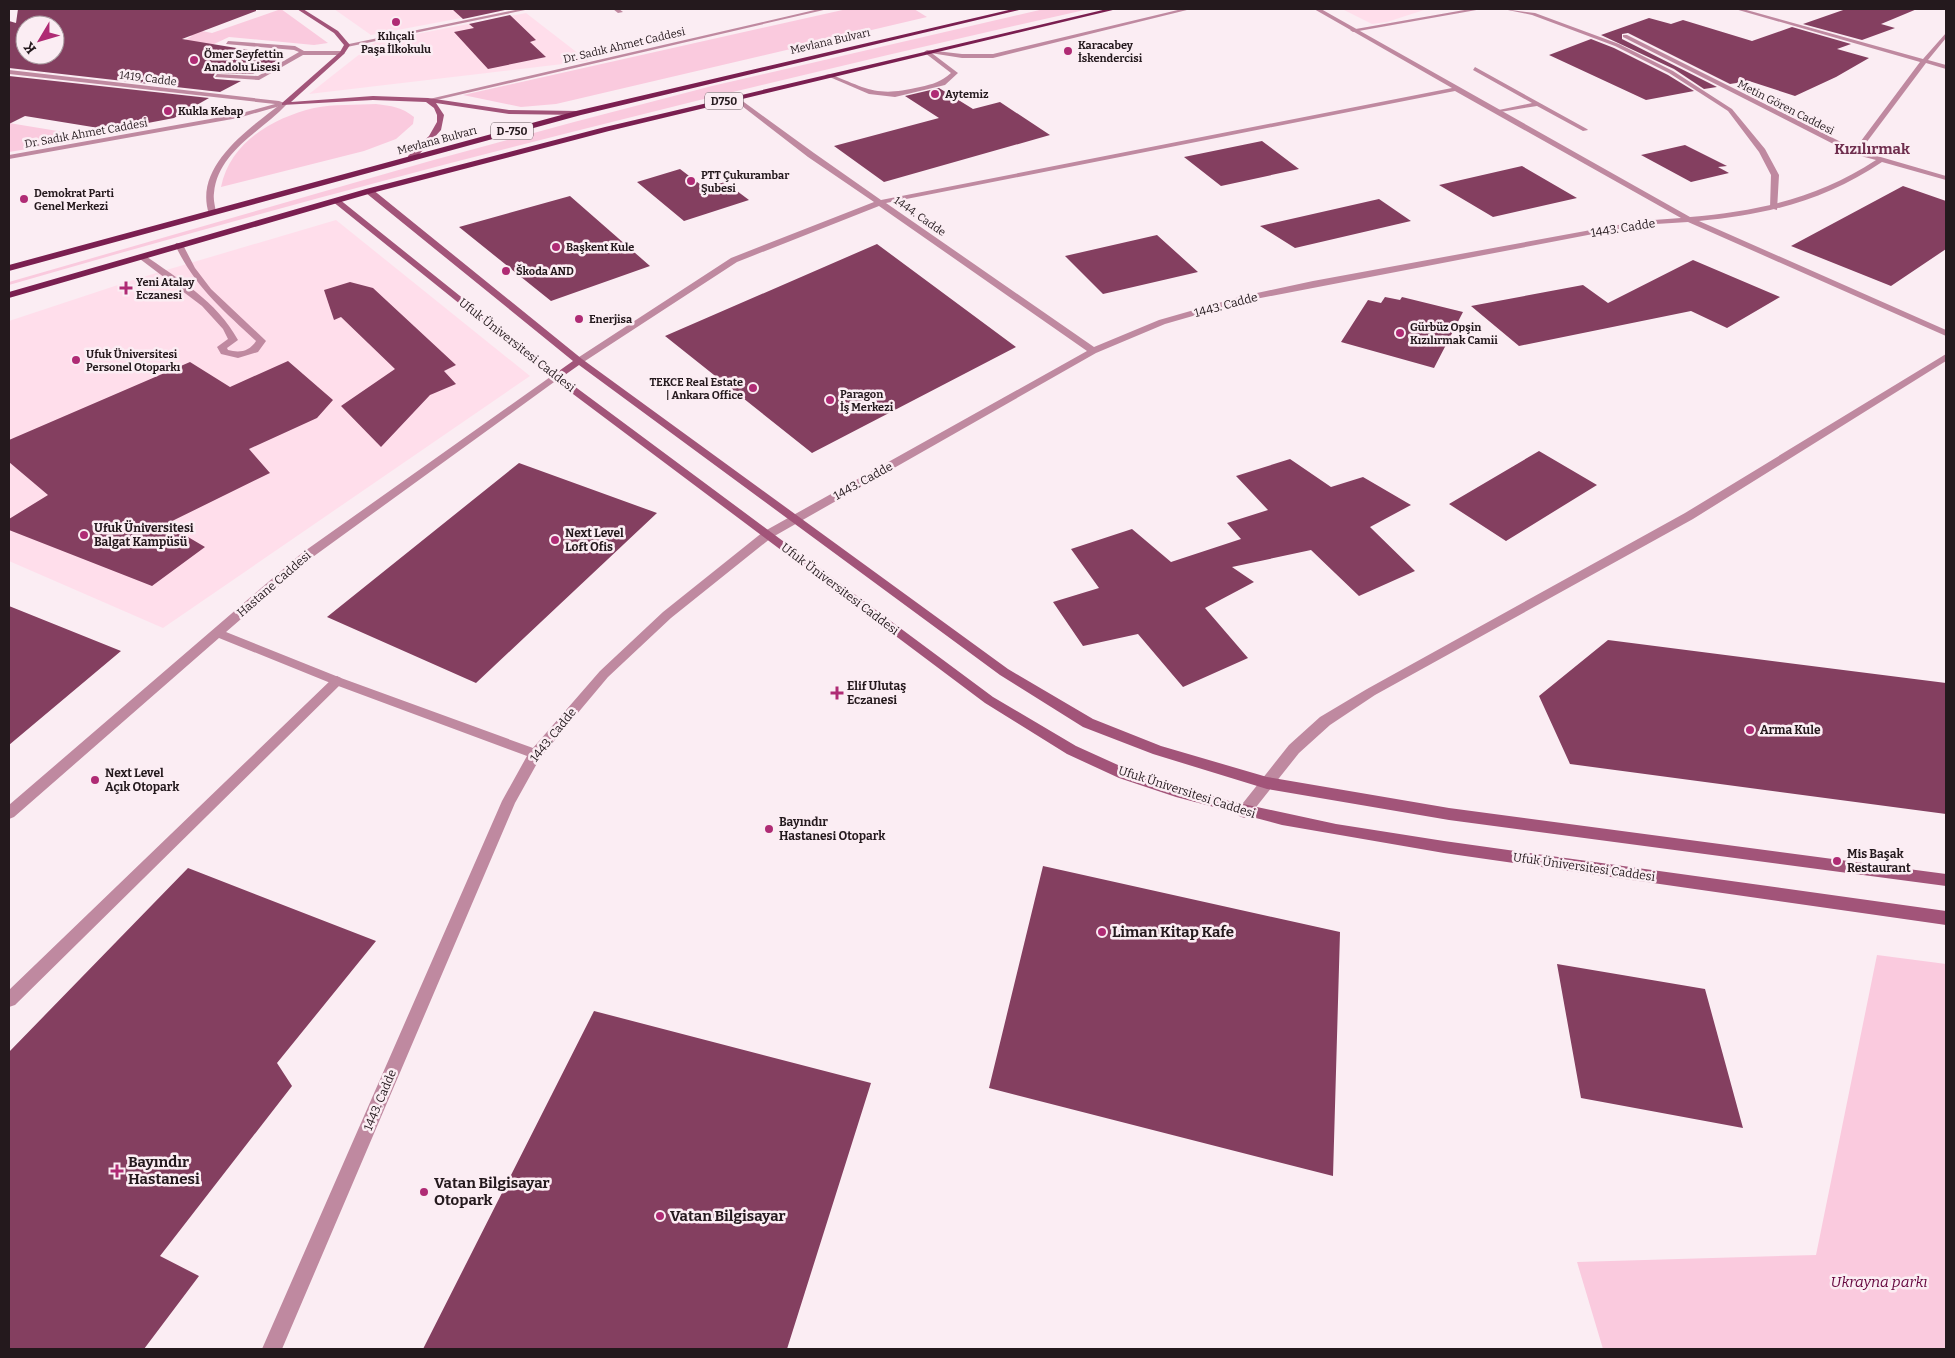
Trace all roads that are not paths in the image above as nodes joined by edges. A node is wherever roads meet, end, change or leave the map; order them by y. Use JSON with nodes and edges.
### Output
{"nodes":[{"id":1,"x":300,"y":9,"type":"edge"},
{"id":2,"x":527,"y":9,"type":"edge"},
{"id":3,"x":824,"y":9,"type":"edge"},
{"id":4,"x":1020,"y":9,"type":"edge"},
{"id":5,"x":1114,"y":9,"type":"edge"},
{"id":6,"x":1188,"y":9,"type":"edge"},
{"id":7,"x":1317,"y":9,"type":"edge"},
{"id":8,"x":1479,"y":9,"type":"edge"},
{"id":9,"x":1506,"y":9,"type":"edge"},
{"id":10,"x":1738,"y":9,"type":"edge"},
{"id":11,"x":1353,"y":30,"type":"junction"},
{"id":12,"x":1625,"y":36,"type":"dead end"},
{"id":13,"x":1946,"y":36,"type":"edge"},
{"id":14,"x":228,"y":43,"type":"dead end"},
{"id":15,"x":347,"y":45,"type":"junction"},
{"id":16,"x":927,"y":52,"type":"junction"},
{"id":17,"x":302,"y":53,"type":"junction"},
{"id":18,"x":342,"y":53,"type":"junction"},
{"id":19,"x":1924,"y":61,"type":"junction"},
{"id":20,"x":1946,"y":67,"type":"edge"},
{"id":21,"x":1475,"y":69,"type":"dead end"},
{"id":22,"x":9,"y":72,"type":"edge"},
{"id":23,"x":828,"y":75,"type":"junction"},
{"id":24,"x":217,"y":76,"type":"dead end"},
{"id":25,"x":1455,"y":88,"type":"junction"},
{"id":26,"x":735,"y":98,"type":"junction"},
{"id":27,"x":428,"y":100,"type":"junction"},
{"id":28,"x":284,"y":104,"type":"junction"},
{"id":29,"x":1538,"y":104,"type":"junction"},
{"id":30,"x":1496,"y":112,"type":"junction"},
{"id":31,"x":579,"y":113,"type":"junction"},
{"id":32,"x":1585,"y":130,"type":"dead end"},
{"id":33,"x":1856,"y":152,"type":"junction"},
{"id":34,"x":9,"y":157,"type":"edge"},
{"id":35,"x":411,"y":158,"type":"junction"},
{"id":36,"x":1882,"y":159,"type":"junction"},
{"id":37,"x":1946,"y":178,"type":"edge"},
{"id":38,"x":369,"y":191,"type":"junction"},
{"id":39,"x":336,"y":201,"type":"junction"},
{"id":40,"x":881,"y":202,"type":"junction"},
{"id":41,"x":1774,"y":208,"type":"junction"},
{"id":42,"x":212,"y":212,"type":"junction"},
{"id":43,"x":1690,"y":220,"type":"junction"},
{"id":44,"x":179,"y":244,"type":"junction"},
{"id":45,"x":140,"y":256,"type":"junction"},
{"id":46,"x":9,"y":268,"type":"edge"},
{"id":47,"x":68,"y":278,"type":"junction"},
{"id":48,"x":9,"y":295,"type":"edge"},
{"id":49,"x":9,"y":304,"type":"edge"},
{"id":50,"x":1946,"y":333,"type":"edge"},
{"id":51,"x":1093,"y":351,"type":"junction"},
{"id":52,"x":1946,"y":357,"type":"edge"},
{"id":53,"x":579,"y":361,"type":"junction"},
{"id":54,"x":556,"y":377,"type":"junction"},
{"id":55,"x":795,"y":519,"type":"junction"},
{"id":56,"x":767,"y":535,"type":"junction"},
{"id":57,"x":217,"y":633,"type":"junction"},
{"id":58,"x":337,"y":681,"type":"junction"},
{"id":59,"x":535,"y":754,"type":"junction"},
{"id":60,"x":1267,"y":783,"type":"junction"},
{"id":61,"x":1244,"y":812,"type":"junction"},
{"id":62,"x":9,"y":813,"type":"edge"},
{"id":63,"x":1946,"y":880,"type":"edge"},
{"id":64,"x":1946,"y":918,"type":"edge"},
{"id":65,"x":9,"y":1000,"type":"edge"},
{"id":66,"x":272,"y":1349,"type":"edge"}],
"edges":[{"from":1,"to":15,"type":"main road"},
{"from":2,"to":15,"type":"street"},
{"from":3,"to":27,"type":"street","name":"Dr. Sadık Ahmet Caddesi"},
{"from":4,"to":31,"type":"highway","name":"Mevlana Bulvarı","number":"D-750"},
{"from":5,"to":16,"type":"highway","number":"D750"},
{"from":6,"to":16,"type":"street"},
{"from":7,"to":11,"type":"street"},
{"from":8,"to":11,"type":"street"},
{"from":9,"to":41,"type":"street"},
{"from":10,"to":19,"type":"street"},
{"from":11,"to":25,"type":"street"},
{"from":12,"to":33,"type":"street","name":"Metin Gören Caddesi"},
{"from":13,"to":19,"type":"street"},
{"from":14,"to":17,"type":"street"},
{"from":15,"to":18,"type":"main road"},
{"from":16,"to":23,"type":"highway","number":"D750"},
{"from":16,"to":23,"type":"street"},
{"from":17,"to":18,"type":"street"},
{"from":17,"to":24,"type":"street"},
{"from":18,"to":28,"type":"main road"},
{"from":19,"to":20,"type":"street"},
{"from":19,"to":33,"type":"street"},
{"from":21,"to":29,"type":"street"},
{"from":22,"to":28,"type":"street","name":"1419. Cadde"},
{"from":23,"to":26,"type":"highway","number":"D750"},
{"from":25,"to":30,"type":"street"},
{"from":25,"to":40,"type":"street"},
{"from":26,"to":38,"type":"highway","number":"D750"},
{"from":26,"to":40,"type":"street","name":"1444. Cadde"},
{"from":27,"to":28,"type":"main road"},
{"from":27,"to":31,"type":"main road"},
{"from":27,"to":35,"type":"main road"},
{"from":28,"to":34,"type":"street","name":"Dr. Sadık Ahmet Caddesi"},
{"from":28,"to":42,"type":"street"},
{"from":29,"to":30,"type":"street"},
{"from":29,"to":32,"type":"street"},
{"from":30,"to":43,"type":"street"},
{"from":31,"to":35,"type":"highway","name":"Mevlana Bulvarı","number":"D-750"},
{"from":33,"to":36,"type":"street","name":"Metin Gören Caddesi"},
{"from":35,"to":42,"type":"highway","name":"Mevlana Bulvarı","number":"D-750"},
{"from":36,"to":37,"type":"street","name":"Metin Gören Caddesi"},
{"from":36,"to":41,"type":"street","name":"1443. Cadde"},
{"from":38,"to":39,"type":"highway","number":"D750"},
{"from":38,"to":53,"type":"main road","name":"Ufuk Üniversitesi Caddesi"},
{"from":39,"to":44,"type":"highway"},
{"from":39,"to":54,"type":"main road","name":"Ufuk Üniversitesi Caddesi"},
{"from":40,"to":51,"type":"street","name":"1444. Cadde"},
{"from":40,"to":53,"type":"street"},
{"from":41,"to":43,"type":"street","name":"1443. Cadde"},
{"from":42,"to":46,"type":"highway","name":"Mevlana Bulvarı","number":"D-750"},
{"from":43,"to":50,"type":"street"},
{"from":43,"to":51,"type":"street","name":"1443. Cadde"},
{"from":44,"to":45,"type":"highway"},
{"from":44,"to":45,"type":"street"},
{"from":45,"to":47,"type":"highway"},
{"from":47,"to":48,"type":"highway"},
{"from":47,"to":49,"type":"highway"},
{"from":51,"to":55,"type":"street","name":"1443. Cadde"},
{"from":52,"to":60,"type":"street"},
{"from":53,"to":54,"type":"main road"},
{"from":53,"to":55,"type":"main road","name":"Ufuk Üniversitesi Caddesi"},
{"from":54,"to":56,"type":"main road","name":"Ufuk Üniversitesi Caddesi"},
{"from":54,"to":57,"type":"street","name":"Hastane Caddesi"},
{"from":55,"to":56,"type":"street","name":"1443. Cadde"},
{"from":55,"to":60,"type":"main road","name":"Ufuk Üniversitesi Caddesi"},
{"from":56,"to":59,"type":"street","name":"1443. Cadde"},
{"from":56,"to":61,"type":"main road","name":"Ufuk Üniversitesi Caddesi"},
{"from":57,"to":58,"type":"street"},
{"from":57,"to":62,"type":"street","name":"Hastane Caddesi"},
{"from":58,"to":59,"type":"street"},
{"from":58,"to":65,"type":"street"},
{"from":59,"to":66,"type":"street","name":"1443. Cadde"},
{"from":60,"to":61,"type":"street"},
{"from":60,"to":63,"type":"main road","name":"Ufuk Üniversitesi Caddesi"},
{"from":61,"to":64,"type":"main road","name":"Ufuk Üniversitesi Caddesi"}]}
